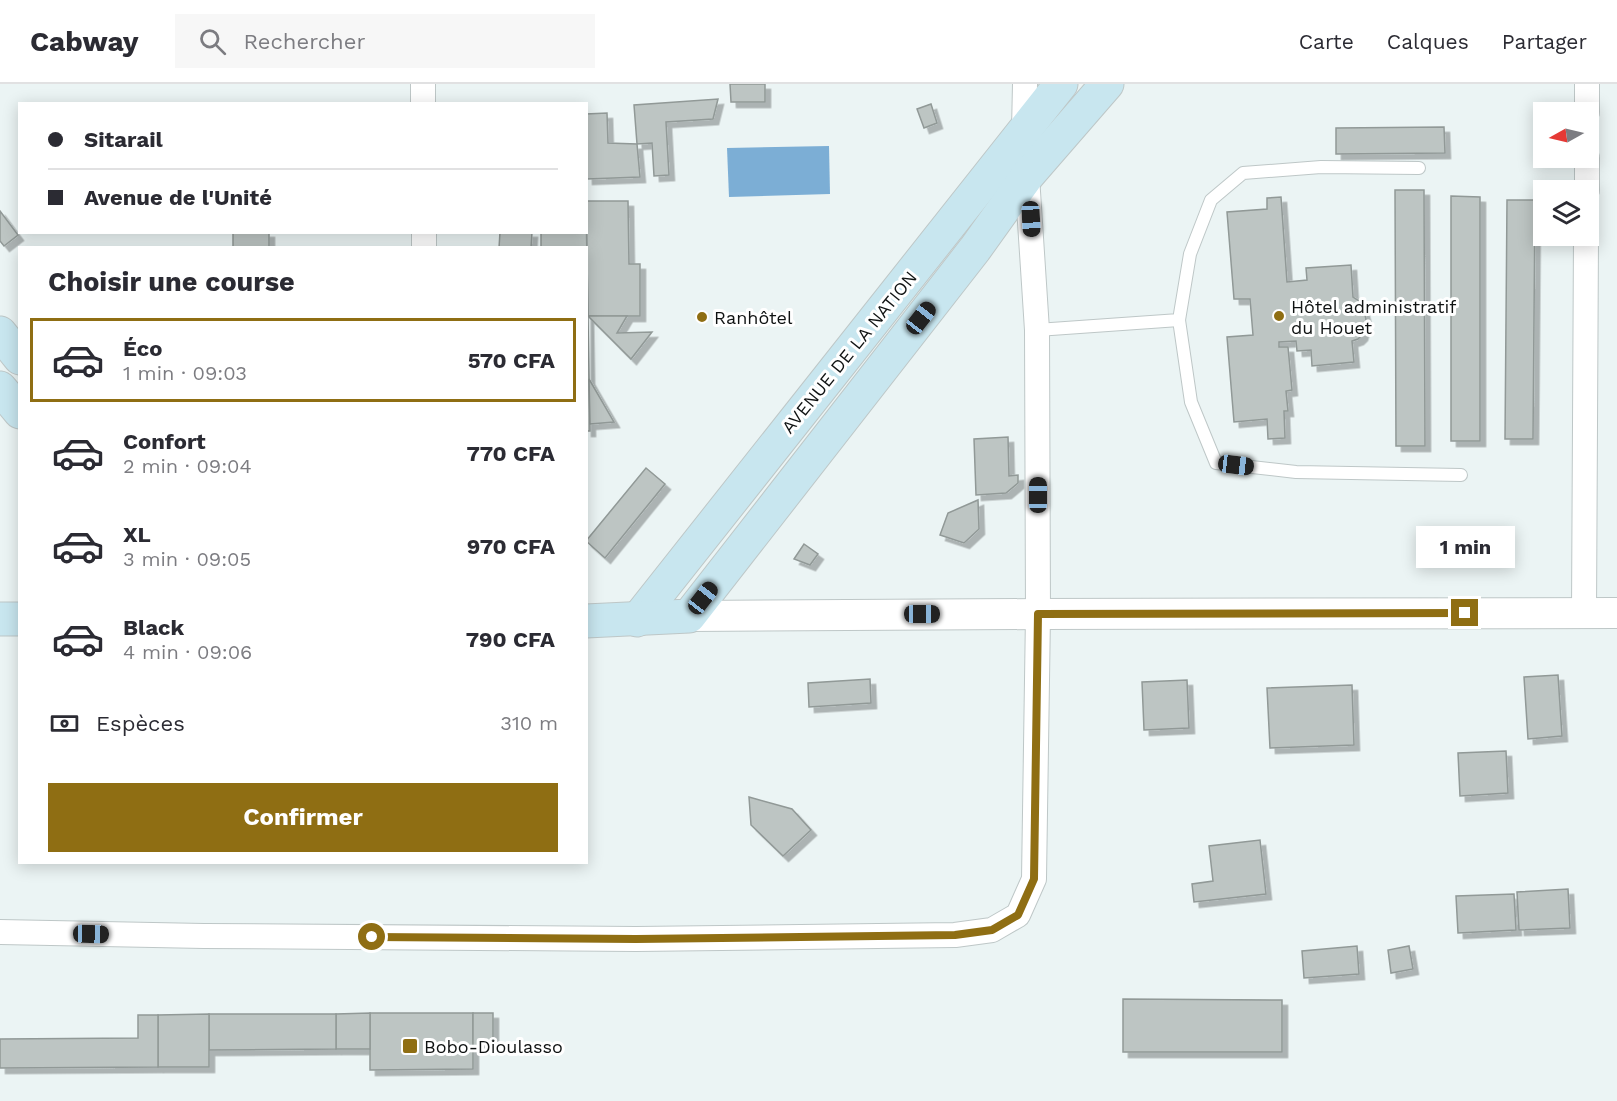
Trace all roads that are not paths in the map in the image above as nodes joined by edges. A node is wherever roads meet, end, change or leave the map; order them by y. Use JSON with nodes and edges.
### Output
{"nodes":[{"id":1,"x":423,"y":84,"type":"edge"},
{"id":2,"x":1025,"y":84,"type":"edge"},
{"id":3,"x":1061,"y":84,"type":"edge"},
{"id":4,"x":1107,"y":84,"type":"edge"},
{"id":5,"x":1587,"y":84,"type":"edge"},
{"id":6,"x":423,"y":102,"type":"edge"},
{"id":7,"x":1587,"y":102,"type":"edge"},
{"id":8,"x":1024,"y":130,"type":"junction"},
{"id":9,"x":1419,"y":168,"type":"dead end"},
{"id":10,"x":1028,"y":175,"type":"junction"},
{"id":11,"x":1586,"y":246,"type":"edge"},
{"id":12,"x":1179,"y":320,"type":"junction"},
{"id":13,"x":1037,"y":330,"type":"junction"},
{"id":14,"x":0,"y":333,"type":"edge"},
{"id":15,"x":18,"y":356,"type":"edge"},
{"id":16,"x":0,"y":388,"type":"edge"},
{"id":17,"x":18,"y":410,"type":"edge"},
{"id":18,"x":1461,"y":475,"type":"dead end"},
{"id":19,"x":1584,"y":613,"type":"junction"},
{"id":20,"x":1617,"y":613,"type":"edge"},
{"id":21,"x":1038,"y":614,"type":"junction"},
{"id":22,"x":689,"y":616,"type":"junction"},
{"id":23,"x":0,"y":619,"type":"edge"},
{"id":24,"x":18,"y":619,"type":"edge"},
{"id":25,"x":637,"y":620,"type":"junction"},
{"id":26,"x":588,"y":621,"type":"edge"},
{"id":27,"x":0,"y":932,"type":"edge"}],
"edges":[{"from":1,"to":6,"type":"street"},
{"from":2,"to":8,"type":"street"},
{"from":3,"to":8,"type":"main road","name":"AVENUE DE LA NATION"},
{"from":4,"to":10,"type":"main road","name":"AVENUE DE LA NATION"},
{"from":5,"to":7,"type":"street"},
{"from":8,"to":10,"type":"street"},
{"from":8,"to":25,"type":"main road","name":"AVENUE DE LA NATION"},
{"from":9,"to":12,"type":"lane"},
{"from":10,"to":13,"type":"street"},
{"from":10,"to":22,"type":"main road","name":"AVENUE DE LA NATION"},
{"from":11,"to":19,"type":"street"},
{"from":12,"to":13,"type":"lane"},
{"from":12,"to":18,"type":"lane"},
{"from":13,"to":21,"type":"street"},
{"from":14,"to":15,"type":"main road"},
{"from":16,"to":17,"type":"main road"},
{"from":19,"to":20,"type":"street"},
{"from":19,"to":21,"type":"street"},
{"from":21,"to":22,"type":"street"},
{"from":21,"to":27,"type":"street"},
{"from":22,"to":25,"type":"main road"},
{"from":23,"to":24,"type":"main road"},
{"from":25,"to":26,"type":"main road"}]}
